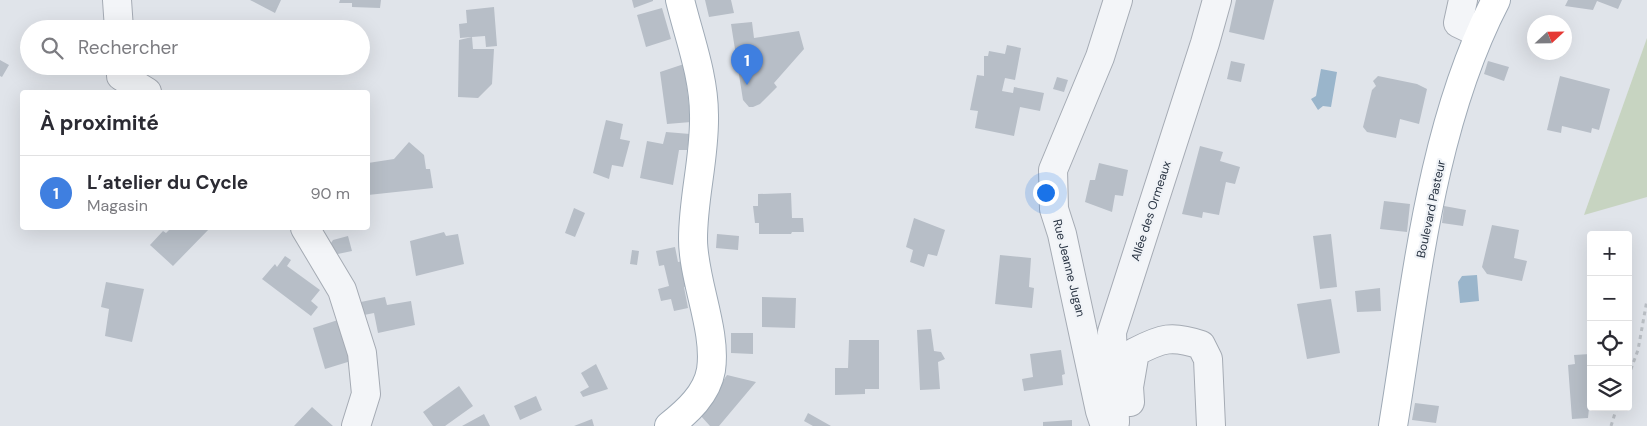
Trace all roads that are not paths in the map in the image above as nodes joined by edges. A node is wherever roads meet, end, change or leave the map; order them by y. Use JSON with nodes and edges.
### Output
{"nodes":[{"id":1,"x":117,"y":0,"type":"edge"},
{"id":2,"x":680,"y":0,"type":"edge"},
{"id":3,"x":1118,"y":0,"type":"edge"},
{"id":4,"x":1217,"y":0,"type":"edge"},
{"id":5,"x":1463,"y":0,"type":"edge"},
{"id":6,"x":1496,"y":0,"type":"edge"},
{"id":7,"x":119,"y":20,"type":"edge"},
{"id":8,"x":1479,"y":33,"type":"junction"},
{"id":9,"x":121,"y":75,"type":"edge"},
{"id":10,"x":144,"y":90,"type":"edge"},
{"id":11,"x":306,"y":230,"type":"edge"},
{"id":12,"x":356,"y":426,"type":"edge"},
{"id":13,"x":669,"y":426,"type":"edge"},
{"id":14,"x":1105,"y":426,"type":"edge"},
{"id":15,"x":1115,"y":426,"type":"edge"},
{"id":16,"x":1132,"y":426,"type":"edge"},
{"id":17,"x":1210,"y":426,"type":"edge"},
{"id":18,"x":1393,"y":426,"type":"edge"}],
"edges":[{"from":1,"to":7,"type":"street"},
{"from":2,"to":13,"type":"main road"},
{"from":3,"to":14,"type":"street","name":"Rue Jeanne Jugan"},
{"from":4,"to":15,"type":"street","name":"Allée des Ormeaux"},
{"from":5,"to":8,"type":"street"},
{"from":6,"to":8,"type":"main road","name":"Boulevard Pasteur"},
{"from":8,"to":18,"type":"main road","name":"Boulevard Pasteur"},
{"from":9,"to":10,"type":"street"},
{"from":11,"to":12,"type":"street"},
{"from":16,"to":17,"type":"street"}]}
